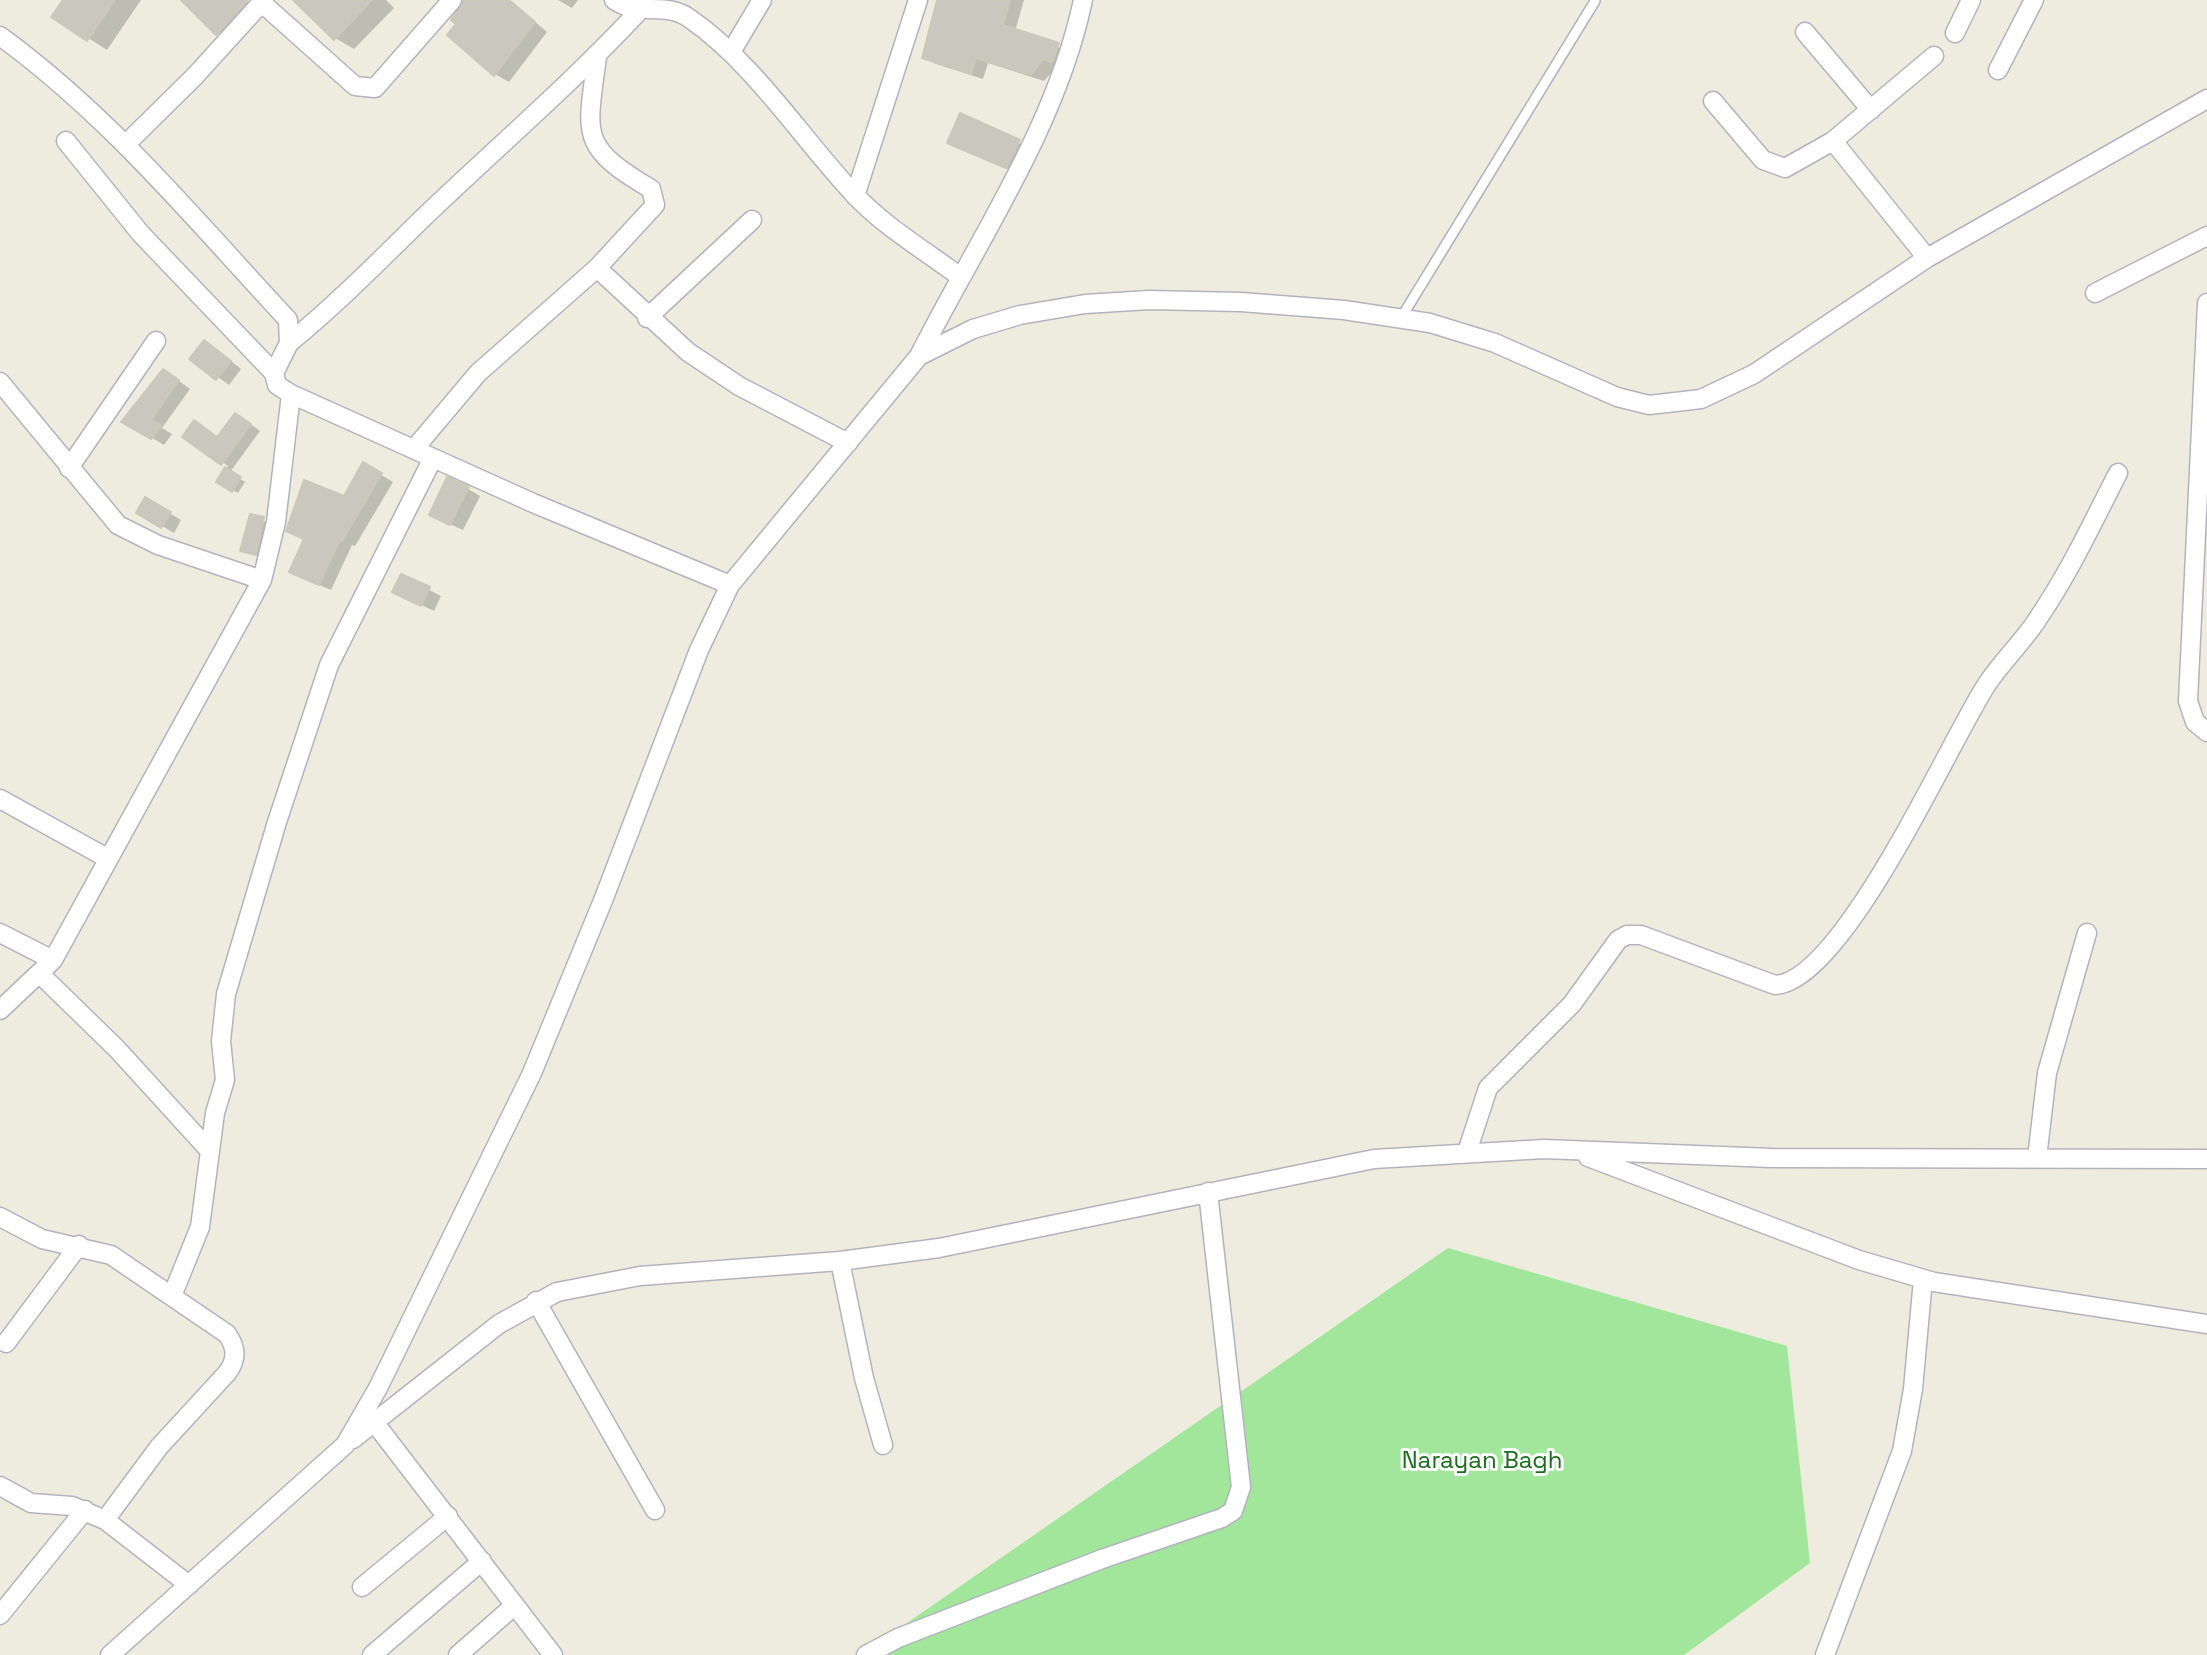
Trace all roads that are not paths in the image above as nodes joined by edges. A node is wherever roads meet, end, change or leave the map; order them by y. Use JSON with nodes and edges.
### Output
{"nodes":[{"id":1,"x":452,"y":0,"type":"edge"},
{"id":2,"x":614,"y":0,"type":"edge"},
{"id":3,"x":762,"y":0,"type":"edge"},
{"id":4,"x":918,"y":0,"type":"edge"},
{"id":5,"x":1083,"y":0,"type":"edge"},
{"id":6,"x":1971,"y":0,"type":"edge"},
{"id":7,"x":2034,"y":0,"type":"edge"},
{"id":8,"x":263,"y":1,"type":"edge"},
{"id":9,"x":1595,"y":1,"type":"edge"},
{"id":10,"x":639,"y":11,"type":"junction"},
{"id":11,"x":1805,"y":32,"type":"dead end"},
{"id":12,"x":1955,"y":33,"type":"dead end"},
{"id":13,"x":0,"y":36,"type":"edge"},
{"id":14,"x":731,"y":52,"type":"junction"},
{"id":15,"x":1934,"y":56,"type":"dead end"},
{"id":16,"x":597,"y":57,"type":"junction"},
{"id":17,"x":1998,"y":70,"type":"dead end"},
{"id":18,"x":2207,"y":99,"type":"edge"},
{"id":19,"x":1713,"y":101,"type":"dead end"},
{"id":20,"x":1871,"y":110,"type":"junction"},
{"id":21,"x":66,"y":141,"type":"dead end"},
{"id":22,"x":1833,"y":141,"type":"junction"},
{"id":23,"x":126,"y":144,"type":"junction"},
{"id":24,"x":855,"y":196,"type":"junction"},
{"id":25,"x":752,"y":220,"type":"dead end"},
{"id":26,"x":2207,"y":236,"type":"edge"},
{"id":27,"x":1927,"y":258,"type":"junction"},
{"id":28,"x":597,"y":268,"type":"junction"},
{"id":29,"x":959,"y":276,"type":"junction"},
{"id":30,"x":2095,"y":293,"type":"dead end"},
{"id":31,"x":2207,"y":303,"type":"edge"},
{"id":32,"x":647,"y":318,"type":"junction"},
{"id":33,"x":1401,"y":318,"type":"junction"},
{"id":34,"x":156,"y":341,"type":"dead end"},
{"id":35,"x":289,"y":343,"type":"junction"},
{"id":36,"x":919,"y":356,"type":"junction"},
{"id":37,"x":274,"y":373,"type":"junction"},
{"id":38,"x":0,"y":382,"type":"edge"},
{"id":39,"x":291,"y":394,"type":"junction"},
{"id":40,"x":848,"y":443,"type":"junction"},
{"id":41,"x":414,"y":449,"type":"junction"},
{"id":42,"x":433,"y":458,"type":"junction"},
{"id":43,"x":69,"y":468,"type":"junction"},
{"id":44,"x":2118,"y":473,"type":"dead end"},
{"id":45,"x":262,"y":580,"type":"junction"},
{"id":46,"x":730,"y":585,"type":"junction"},
{"id":47,"x":2207,"y":732,"type":"edge"},
{"id":48,"x":0,"y":799,"type":"edge"},
{"id":49,"x":107,"y":858,"type":"junction"},
{"id":50,"x":0,"y":933,"type":"edge"},
{"id":51,"x":2087,"y":933,"type":"dead end"},
{"id":52,"x":53,"y":960,"type":"junction"},
{"id":53,"x":41,"y":975,"type":"junction"},
{"id":54,"x":0,"y":1010,"type":"edge"},
{"id":55,"x":209,"y":1150,"type":"junction"},
{"id":56,"x":1570,"y":1150,"type":"junction"},
{"id":57,"x":1467,"y":1152,"type":"junction"},
{"id":58,"x":2037,"y":1158,"type":"junction"},
{"id":59,"x":2207,"y":1159,"type":"edge"},
{"id":60,"x":1208,"y":1192,"type":"junction"},
{"id":61,"x":0,"y":1217,"type":"edge"},
{"id":62,"x":79,"y":1245,"type":"junction"},
{"id":63,"x":840,"y":1261,"type":"junction"},
{"id":64,"x":1923,"y":1279,"type":"junction"},
{"id":65,"x":172,"y":1296,"type":"junction"},
{"id":66,"x":536,"y":1301,"type":"junction"},
{"id":67,"x":2207,"y":1324,"type":"edge"},
{"id":68,"x":6,"y":1343,"type":"dead end"},
{"id":69,"x":374,"y":1422,"type":"junction"},
{"id":70,"x":345,"y":1445,"type":"junction"},
{"id":71,"x":883,"y":1445,"type":"dead end"},
{"id":72,"x":0,"y":1486,"type":"edge"},
{"id":73,"x":85,"y":1510,"type":"junction"},
{"id":74,"x":655,"y":1510,"type":"dead end"},
{"id":75,"x":448,"y":1516,"type":"junction"},
{"id":76,"x":105,"y":1520,"type":"junction"},
{"id":77,"x":482,"y":1561,"type":"junction"},
{"id":78,"x":189,"y":1585,"type":"junction"},
{"id":79,"x":362,"y":1587,"type":"dead end"},
{"id":80,"x":515,"y":1605,"type":"junction"},
{"id":81,"x":0,"y":1615,"type":"edge"},
{"id":82,"x":110,"y":1655,"type":"edge"},
{"id":83,"x":372,"y":1655,"type":"edge"},
{"id":84,"x":458,"y":1655,"type":"edge"},
{"id":85,"x":553,"y":1655,"type":"edge"},
{"id":86,"x":866,"y":1655,"type":"edge"},
{"id":87,"x":1825,"y":1655,"type":"edge"}],
"edges":[{"from":1,"to":8,"type":"street"},
{"from":2,"to":10,"type":"street"},
{"from":3,"to":14,"type":"street"},
{"from":4,"to":24,"type":"street"},
{"from":5,"to":29,"type":"street"},
{"from":6,"to":12,"type":"street"},
{"from":7,"to":17,"type":"street"},
{"from":8,"to":23,"type":"street"},
{"from":9,"to":33,"type":"lane"},
{"from":10,"to":14,"type":"street"},
{"from":10,"to":16,"type":"street"},
{"from":11,"to":20,"type":"street"},
{"from":13,"to":23,"type":"street"},
{"from":14,"to":24,"type":"street"},
{"from":15,"to":20,"type":"street"},
{"from":16,"to":28,"type":"street"},
{"from":16,"to":35,"type":"street"},
{"from":18,"to":27,"type":"street"},
{"from":19,"to":22,"type":"street"},
{"from":20,"to":22,"type":"street"},
{"from":21,"to":37,"type":"street"},
{"from":22,"to":27,"type":"street"},
{"from":23,"to":35,"type":"street"},
{"from":24,"to":29,"type":"street"},
{"from":25,"to":32,"type":"street"},
{"from":26,"to":30,"type":"street"},
{"from":27,"to":33,"type":"street"},
{"from":28,"to":32,"type":"street"},
{"from":28,"to":41,"type":"street"},
{"from":29,"to":36,"type":"street"},
{"from":31,"to":47,"type":"street"},
{"from":32,"to":40,"type":"street"},
{"from":33,"to":36,"type":"street"},
{"from":34,"to":43,"type":"street"},
{"from":35,"to":37,"type":"street"},
{"from":36,"to":40,"type":"street"},
{"from":37,"to":39,"type":"street"},
{"from":38,"to":43,"type":"street"},
{"from":39,"to":41,"type":"street"},
{"from":39,"to":45,"type":"street"},
{"from":40,"to":46,"type":"street"},
{"from":41,"to":42,"type":"street"},
{"from":42,"to":46,"type":"street"},
{"from":42,"to":55,"type":"street"},
{"from":43,"to":45,"type":"street"},
{"from":44,"to":57,"type":"street"},
{"from":45,"to":49,"type":"street"},
{"from":46,"to":70,"type":"street"},
{"from":48,"to":49,"type":"street"},
{"from":49,"to":52,"type":"street"},
{"from":50,"to":52,"type":"street"},
{"from":51,"to":58,"type":"street"},
{"from":52,"to":53,"type":"street"},
{"from":53,"to":54,"type":"street"},
{"from":53,"to":55,"type":"street"},
{"from":55,"to":65,"type":"street"},
{"from":56,"to":57,"type":"street"},
{"from":56,"to":58,"type":"street"},
{"from":56,"to":64,"type":"street"},
{"from":57,"to":60,"type":"street"},
{"from":58,"to":59,"type":"street"},
{"from":60,"to":63,"type":"street"},
{"from":60,"to":86,"type":"street"},
{"from":61,"to":62,"type":"street"},
{"from":62,"to":65,"type":"street"},
{"from":62,"to":68,"type":"street"},
{"from":63,"to":66,"type":"street"},
{"from":63,"to":71,"type":"street"},
{"from":64,"to":67,"type":"street"},
{"from":64,"to":87,"type":"street"},
{"from":65,"to":76,"type":"street"},
{"from":66,"to":69,"type":"street"},
{"from":66,"to":74,"type":"street"},
{"from":69,"to":70,"type":"street"},
{"from":69,"to":75,"type":"street"},
{"from":70,"to":78,"type":"street"},
{"from":72,"to":73,"type":"street"},
{"from":73,"to":76,"type":"street"},
{"from":73,"to":81,"type":"street"},
{"from":75,"to":77,"type":"street"},
{"from":75,"to":79,"type":"street"},
{"from":76,"to":78,"type":"street"},
{"from":77,"to":80,"type":"street"},
{"from":77,"to":83,"type":"street"},
{"from":78,"to":82,"type":"street"},
{"from":80,"to":84,"type":"street"},
{"from":80,"to":85,"type":"street"}]}
